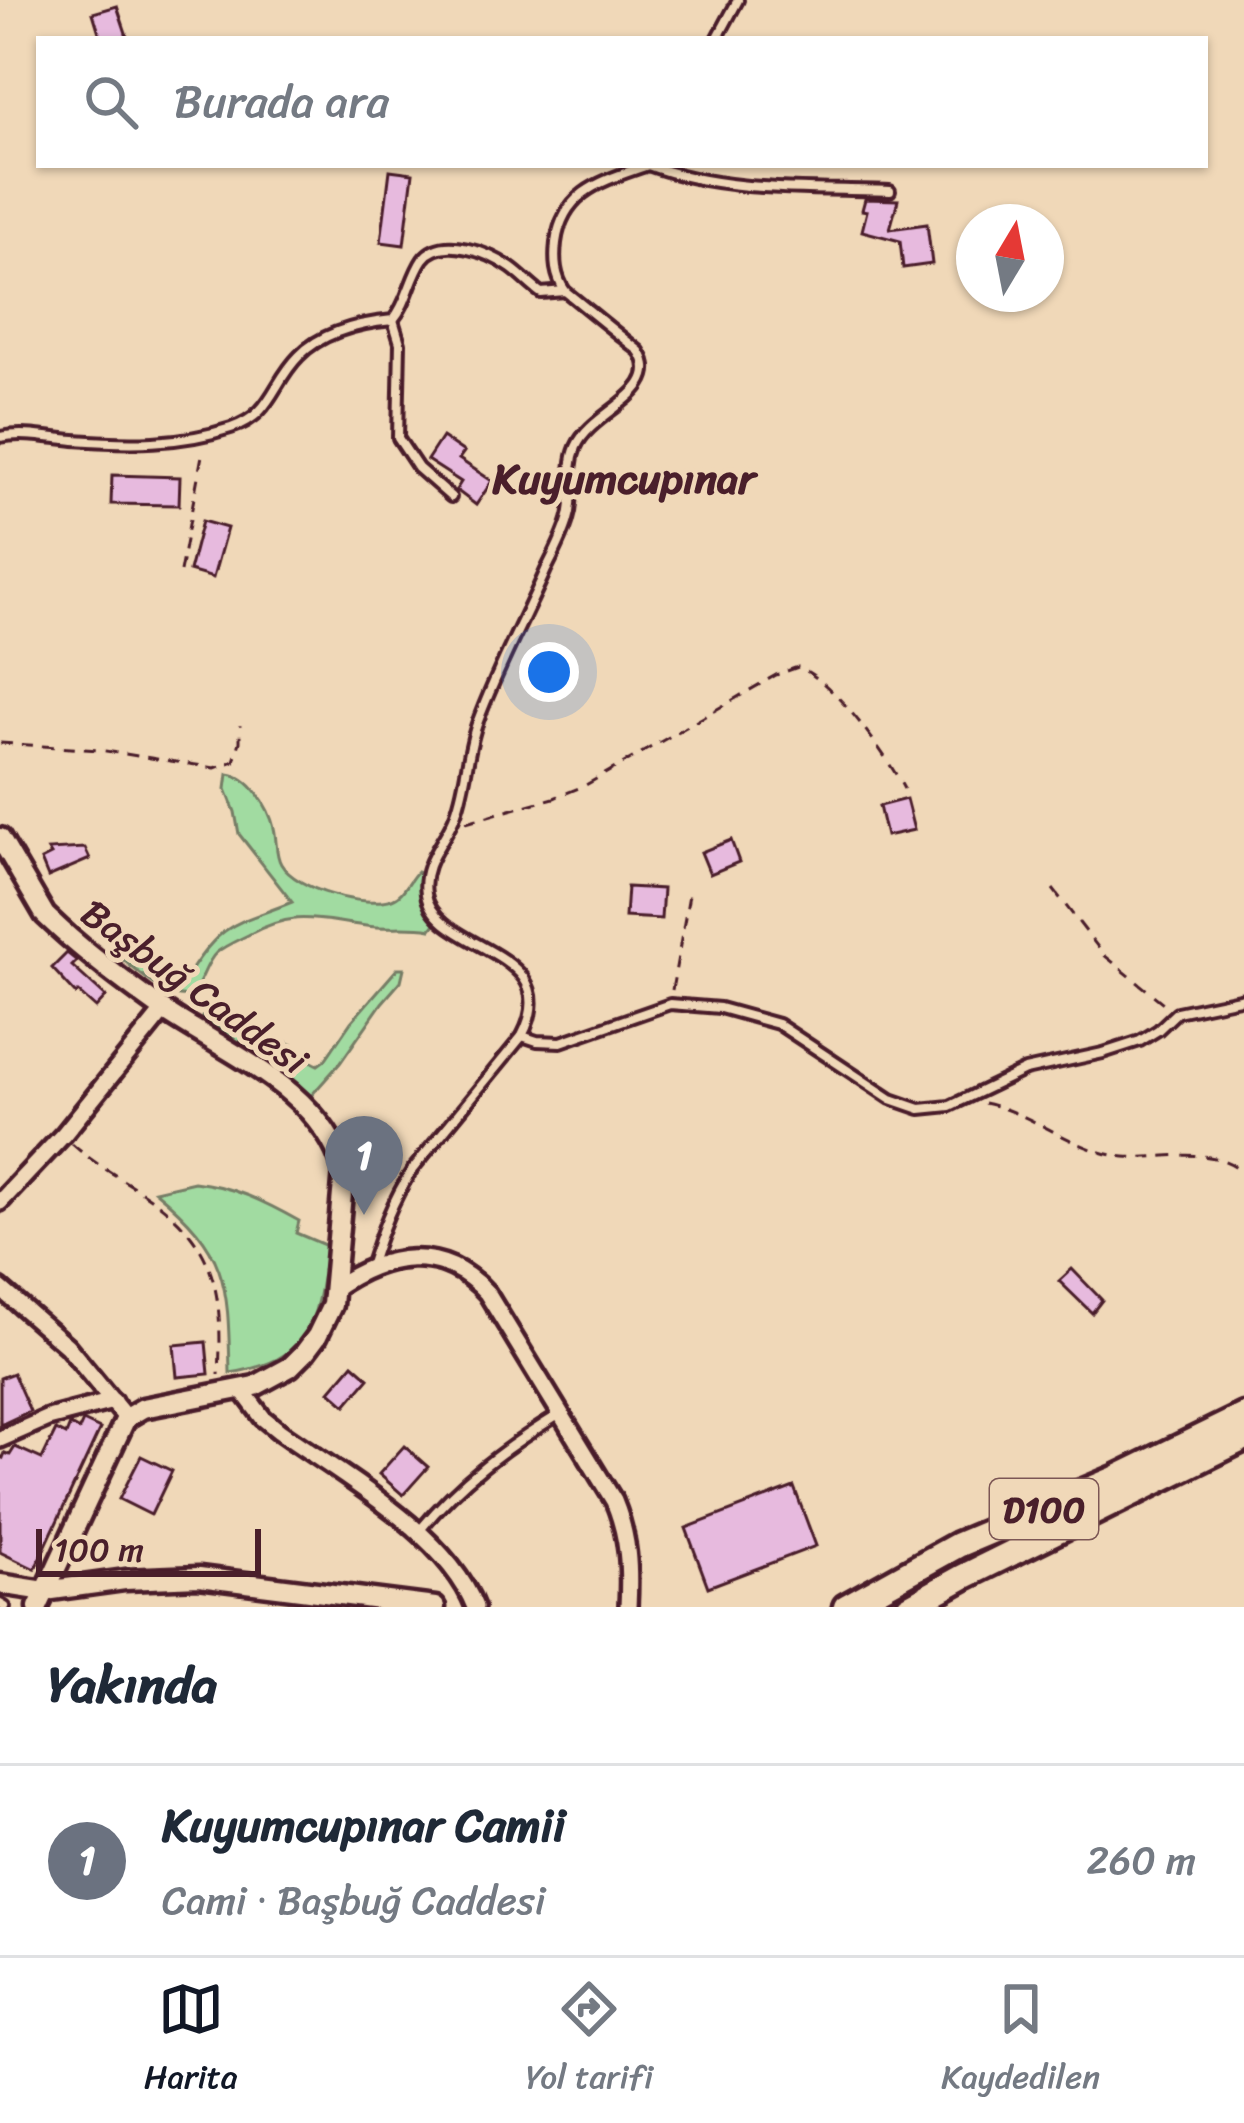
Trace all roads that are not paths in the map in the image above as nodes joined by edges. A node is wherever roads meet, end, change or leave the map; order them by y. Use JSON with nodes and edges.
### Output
{"nodes":[{"id":1,"x":738,"y":0,"type":"edge"},
{"id":2,"x":719,"y":36,"type":"edge"},
{"id":3,"x":641,"y":168,"type":"edge"},
{"id":4,"x":657,"y":168,"type":"edge"},
{"id":5,"x":890,"y":191,"type":"dead end"},
{"id":6,"x":565,"y":291,"type":"junction"},
{"id":7,"x":393,"y":320,"type":"junction"},
{"id":8,"x":0,"y":437,"type":"edge"},
{"id":9,"x":451,"y":497,"type":"dead end"},
{"id":10,"x":0,"y":838,"type":"edge"},
{"id":11,"x":1244,"y":998,"type":"edge"},
{"id":12,"x":164,"y":1010,"type":"junction"},
{"id":13,"x":522,"y":1036,"type":"junction"},
{"id":14,"x":0,"y":1202,"type":"edge"},
{"id":15,"x":370,"y":1268,"type":"junction"},
{"id":16,"x":0,"y":1288,"type":"edge"},
{"id":17,"x":333,"y":1289,"type":"junction"},
{"id":18,"x":242,"y":1390,"type":"junction"},
{"id":19,"x":113,"y":1402,"type":"junction"},
{"id":20,"x":561,"y":1414,"type":"junction"},
{"id":21,"x":1244,"y":1416,"type":"edge"},
{"id":22,"x":126,"y":1418,"type":"junction"},
{"id":23,"x":1244,"y":1438,"type":"edge"},
{"id":24,"x":0,"y":1439,"type":"edge"},
{"id":25,"x":419,"y":1531,"type":"junction"},
{"id":26,"x":0,"y":1584,"type":"edge"},
{"id":27,"x":42,"y":1599,"type":"edge"},
{"id":28,"x":435,"y":1607,"type":"edge"},
{"id":29,"x":476,"y":1607,"type":"edge"},
{"id":30,"x":628,"y":1607,"type":"edge"},
{"id":31,"x":846,"y":1607,"type":"edge"},
{"id":32,"x":909,"y":1607,"type":"edge"}],
"edges":[{"from":1,"to":2,"type":"lane"},
{"from":3,"to":6,"type":"lane"},
{"from":4,"to":5,"type":"lane"},
{"from":6,"to":7,"type":"lane"},
{"from":6,"to":13,"type":"lane"},
{"from":7,"to":8,"type":"lane"},
{"from":7,"to":9,"type":"lane"},
{"from":10,"to":12,"type":"street","name":"Başbuğ Caddesi"},
{"from":11,"to":13,"type":"lane"},
{"from":12,"to":14,"type":"street"},
{"from":12,"to":17,"type":"street","name":"Başbuğ Caddesi"},
{"from":13,"to":15,"type":"lane"},
{"from":15,"to":17,"type":"street"},
{"from":15,"to":20,"type":"street"},
{"from":16,"to":19,"type":"street"},
{"from":17,"to":18,"type":"street","name":"Başbuğ Caddesi"},
{"from":18,"to":22,"type":"street","name":"Başbuğ Caddesi"},
{"from":18,"to":25,"type":"street"},
{"from":19,"to":22,"type":"street"},
{"from":19,"to":24,"type":"street"},
{"from":20,"to":25,"type":"lane"},
{"from":20,"to":30,"type":"street"},
{"from":21,"to":31,"type":"highway","number":"D100"},
{"from":22,"to":27,"type":"street"},
{"from":23,"to":32,"type":"highway","number":"D100"},
{"from":25,"to":29,"type":"street"},
{"from":26,"to":27,"type":"street"},
{"from":27,"to":28,"type":"street"}]}
